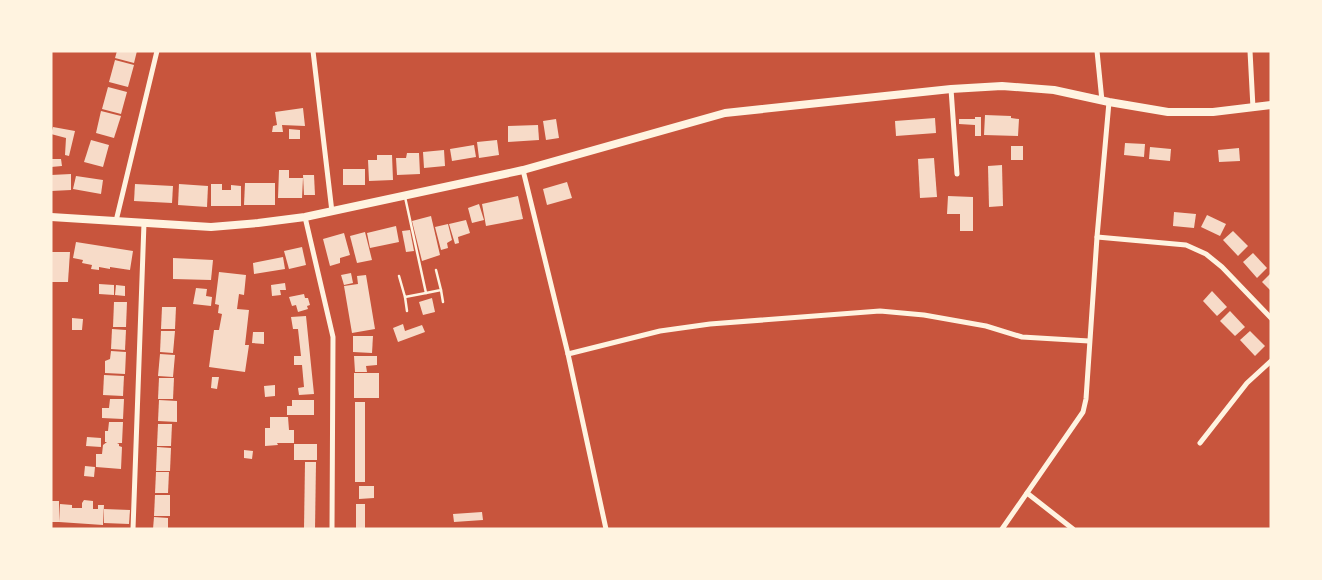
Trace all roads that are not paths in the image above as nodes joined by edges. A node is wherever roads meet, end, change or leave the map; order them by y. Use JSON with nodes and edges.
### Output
{"nodes":[{"id":1,"x":157,"y":51,"type":"edge"},
{"id":2,"x":313,"y":51,"type":"edge"},
{"id":3,"x":1097,"y":51,"type":"edge"},
{"id":4,"x":1250,"y":51,"type":"edge"},
{"id":5,"x":951,"y":89,"type":"junction"},
{"id":6,"x":1105,"y":101,"type":"junction"},
{"id":7,"x":1271,"y":105,"type":"edge"},
{"id":8,"x":1253,"y":108,"type":"junction"},
{"id":9,"x":523,"y":170,"type":"junction"},
{"id":10,"x":957,"y":174,"type":"dead end"},
{"id":11,"x":404,"y":196,"type":"junction"},
{"id":12,"x":332,"y":212,"type":"junction"},
{"id":13,"x":51,"y":216,"type":"edge"},
{"id":14,"x":306,"y":217,"type":"junction"},
{"id":15,"x":116,"y":221,"type":"junction"},
{"id":16,"x":144,"y":223,"type":"junction"},
{"id":17,"x":1097,"y":236,"type":"junction"},
{"id":18,"x":436,"y":270,"type":"dead end"},
{"id":19,"x":400,"y":276,"type":"dead end"},
{"id":20,"x":441,"y":290,"type":"junction"},
{"id":21,"x":426,"y":293,"type":"junction"},
{"id":22,"x":405,"y":297,"type":"junction"},
{"id":23,"x":443,"y":302,"type":"dead end"},
{"id":24,"x":407,"y":311,"type":"dead end"},
{"id":25,"x":1271,"y":318,"type":"edge"},
{"id":26,"x":1089,"y":340,"type":"junction"},
{"id":27,"x":568,"y":354,"type":"junction"},
{"id":28,"x":1271,"y":361,"type":"edge"},
{"id":29,"x":1200,"y":443,"type":"dead end"},
{"id":30,"x":1027,"y":493,"type":"junction"},
{"id":31,"x":133,"y":529,"type":"edge"},
{"id":32,"x":332,"y":529,"type":"edge"},
{"id":33,"x":606,"y":529,"type":"edge"},
{"id":34,"x":1002,"y":529,"type":"edge"},
{"id":35,"x":1073,"y":529,"type":"edge"}],
"edges":[{"from":1,"to":15,"type":"street"},
{"from":2,"to":12,"type":"street"},
{"from":3,"to":6,"type":"street"},
{"from":4,"to":8,"type":"street"},
{"from":5,"to":6,"type":"main road"},
{"from":5,"to":9,"type":"main road"},
{"from":5,"to":10,"type":"street"},
{"from":6,"to":8,"type":"main road"},
{"from":6,"to":17,"type":"street"},
{"from":7,"to":8,"type":"main road"},
{"from":9,"to":11,"type":"main road"},
{"from":9,"to":27,"type":"street"},
{"from":11,"to":12,"type":"main road"},
{"from":11,"to":21,"type":"lane"},
{"from":12,"to":14,"type":"main road"},
{"from":13,"to":15,"type":"main road"},
{"from":14,"to":16,"type":"main road"},
{"from":14,"to":32,"type":"street"},
{"from":15,"to":16,"type":"main road"},
{"from":16,"to":31,"type":"street"},
{"from":17,"to":25,"type":"street"},
{"from":17,"to":26,"type":"street"},
{"from":18,"to":20,"type":"lane"},
{"from":19,"to":22,"type":"lane"},
{"from":20,"to":21,"type":"lane"},
{"from":20,"to":23,"type":"lane"},
{"from":21,"to":22,"type":"lane"},
{"from":22,"to":24,"type":"lane"},
{"from":26,"to":27,"type":"street"},
{"from":26,"to":30,"type":"street"},
{"from":27,"to":33,"type":"street"},
{"from":28,"to":29,"type":"street"},
{"from":30,"to":34,"type":"street"},
{"from":30,"to":35,"type":"street"}]}
